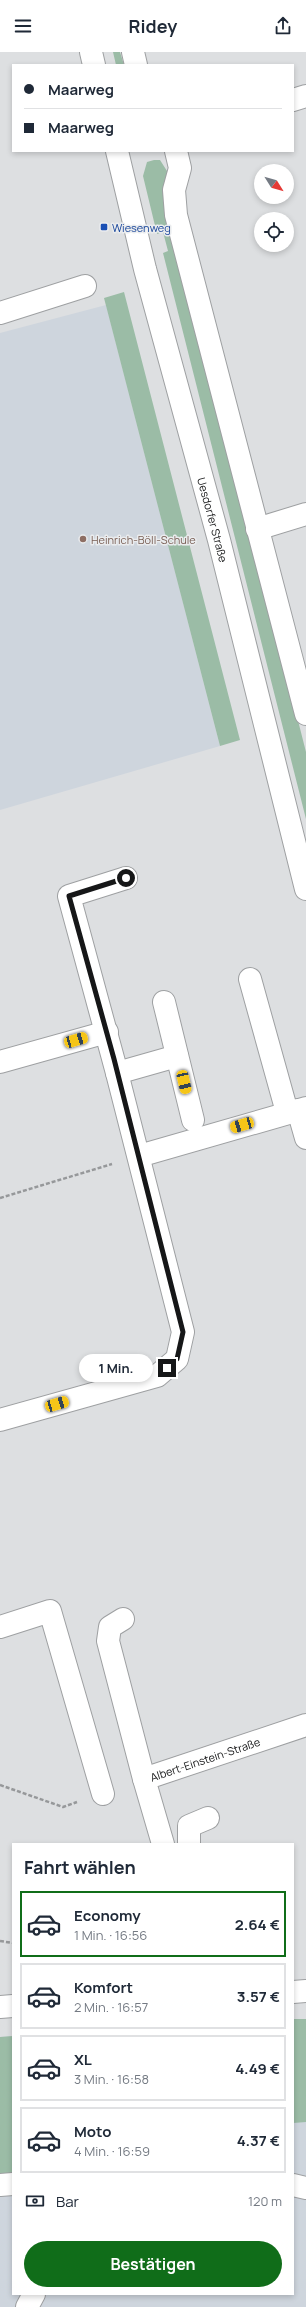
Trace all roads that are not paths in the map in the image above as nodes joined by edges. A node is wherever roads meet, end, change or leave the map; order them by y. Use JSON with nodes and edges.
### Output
{"nodes":[{"id":1,"x":90,"y":52,"type":"edge"},
{"id":2,"x":133,"y":52,"type":"edge"},
{"id":3,"x":94,"y":64,"type":"edge"},
{"id":4,"x":136,"y":64,"type":"edge"},
{"id":5,"x":306,"y":96,"type":"edge"},
{"id":6,"x":294,"y":100,"type":"edge"},
{"id":7,"x":117,"y":152,"type":"edge"},
{"id":8,"x":176,"y":152,"type":"edge"},
{"id":9,"x":85,"y":286,"type":"dead end"},
{"id":10,"x":0,"y":313,"type":"edge"},
{"id":11,"x":306,"y":514,"type":"edge"},
{"id":12,"x":257,"y":529,"type":"junction"},
{"id":13,"x":306,"y":714,"type":"edge"},
{"id":14,"x":126,"y":878,"type":"dead end"},
{"id":15,"x":306,"y":889,"type":"edge"},
{"id":16,"x":250,"y":979,"type":"dead end"},
{"id":17,"x":164,"y":1002,"type":"dead end"},
{"id":18,"x":107,"y":1032,"type":"junction"},
{"id":19,"x":177,"y":1056,"type":"junction"},
{"id":20,"x":0,"y":1062,"type":"edge"},
{"id":21,"x":117,"y":1073,"type":"junction"},
{"id":22,"x":297,"y":1110,"type":"edge"},
{"id":23,"x":193,"y":1120,"type":"dead end"},
{"id":24,"x":306,"y":1138,"type":"edge"},
{"id":25,"x":139,"y":1156,"type":"junction"},
{"id":26,"x":0,"y":1420,"type":"edge"},
{"id":27,"x":123,"y":1619,"type":"dead end"},
{"id":28,"x":0,"y":1627,"type":"edge"},
{"id":29,"x":306,"y":1726,"type":"edge"},
{"id":30,"x":144,"y":1780,"type":"junction"},
{"id":31,"x":103,"y":1794,"type":"road end"},
{"id":32,"x":208,"y":1818,"type":"dead end"},
{"id":33,"x":163,"y":1843,"type":"edge"},
{"id":34,"x":189,"y":1843,"type":"edge"},
{"id":35,"x":306,"y":1991,"type":"edge"},
{"id":36,"x":294,"y":1992,"type":"edge"},
{"id":37,"x":12,"y":2006,"type":"edge"},
{"id":38,"x":0,"y":2007,"type":"edge"},
{"id":39,"x":12,"y":2184,"type":"edge"},
{"id":40,"x":0,"y":2185,"type":"edge"},
{"id":41,"x":294,"y":2185,"type":"edge"},
{"id":42,"x":306,"y":2188,"type":"edge"},
{"id":43,"x":33,"y":2295,"type":"edge"},
{"id":44,"x":27,"y":2307,"type":"edge"}],
"edges":[{"from":1,"to":3,"type":"street"},
{"from":2,"to":4,"type":"street"},
{"from":5,"to":6,"type":"street"},
{"from":7,"to":15,"type":"street","name":"Uesdorfer Straße"},
{"from":8,"to":12,"type":"street"},
{"from":9,"to":10,"type":"street"},
{"from":11,"to":12,"type":"street"},
{"from":12,"to":13,"type":"street"},
{"from":14,"to":18,"type":"street"},
{"from":16,"to":22,"type":"street"},
{"from":17,"to":19,"type":"street"},
{"from":18,"to":20,"type":"street"},
{"from":18,"to":21,"type":"street"},
{"from":19,"to":21,"type":"street"},
{"from":19,"to":23,"type":"street"},
{"from":21,"to":25,"type":"street"},
{"from":22,"to":24,"type":"street"},
{"from":22,"to":25,"type":"street"},
{"from":25,"to":26,"type":"street"},
{"from":27,"to":30,"type":"street"},
{"from":28,"to":31,"type":"street"},
{"from":29,"to":30,"type":"street","name":"Albert-Einstein-Straße"},
{"from":30,"to":33,"type":"street","name":"Albert-Einstein-Straße"},
{"from":32,"to":34,"type":"street"},
{"from":35,"to":36,"type":"street"},
{"from":37,"to":38,"type":"street"},
{"from":39,"to":40,"type":"street"},
{"from":41,"to":42,"type":"street"},
{"from":43,"to":44,"type":"street"}]}
